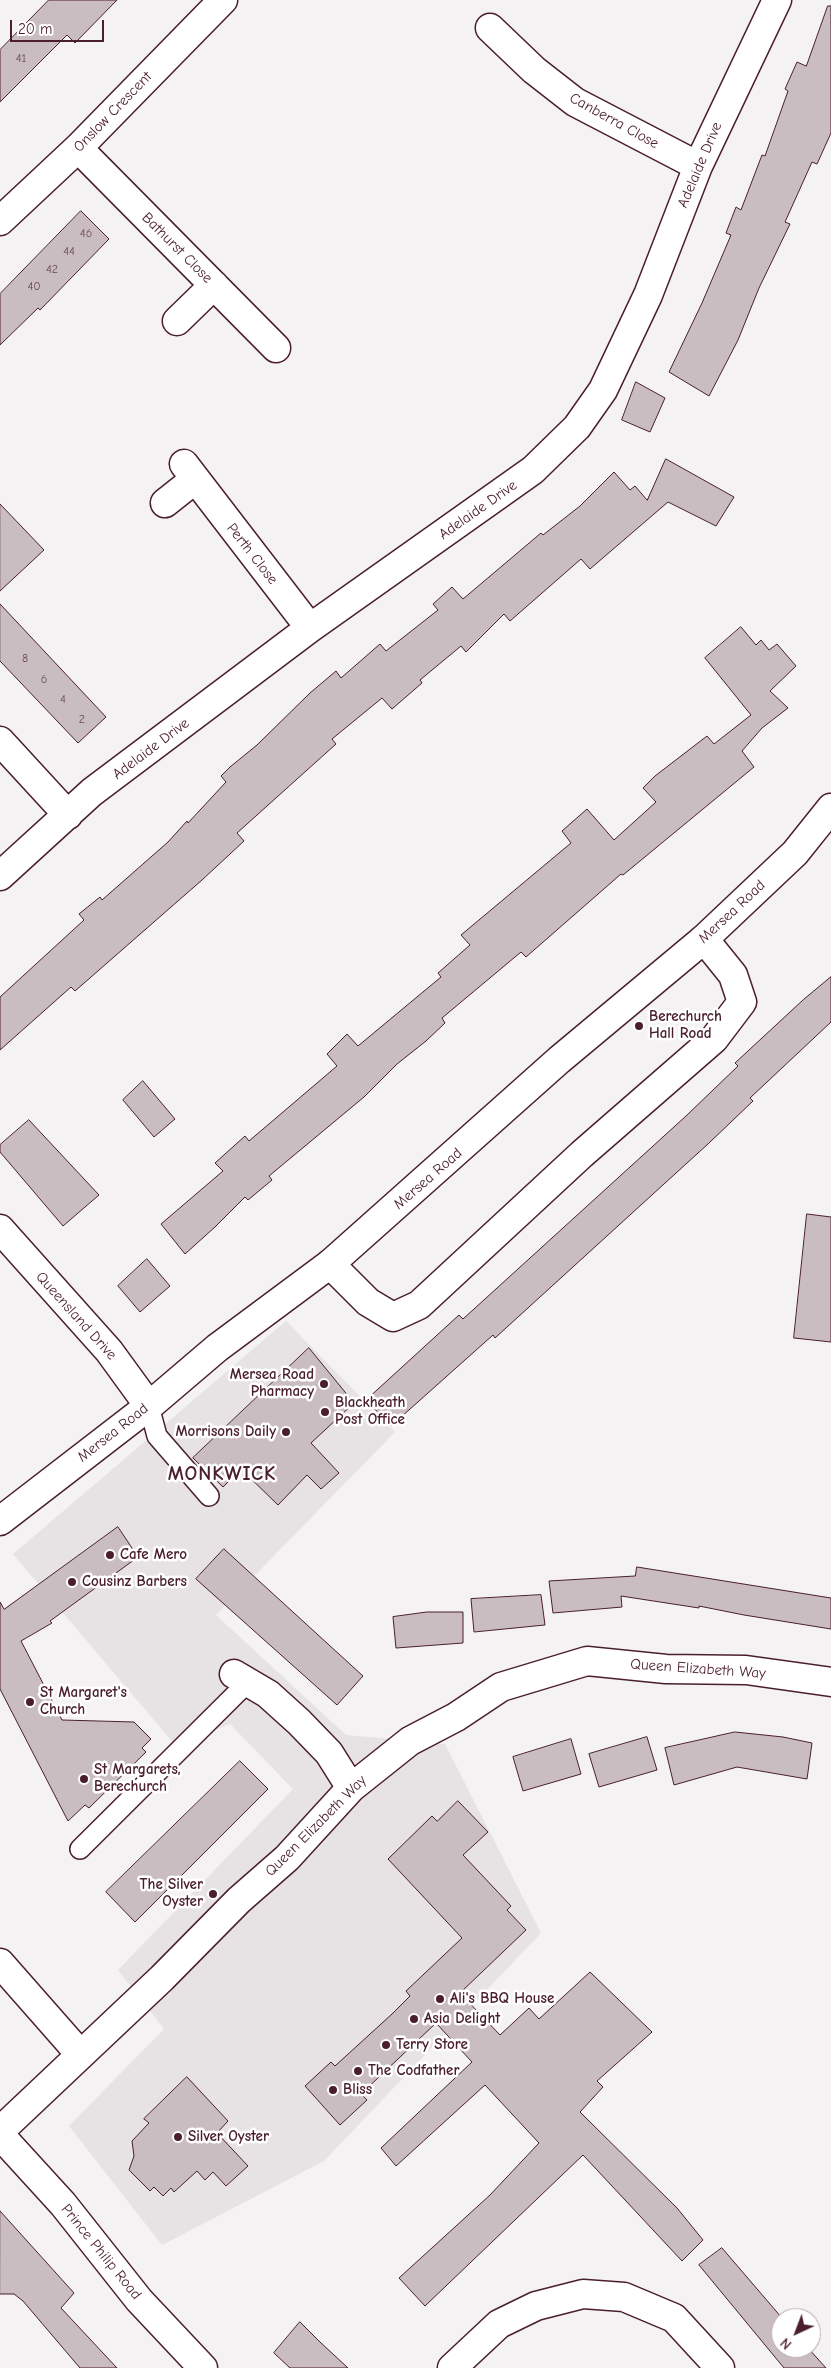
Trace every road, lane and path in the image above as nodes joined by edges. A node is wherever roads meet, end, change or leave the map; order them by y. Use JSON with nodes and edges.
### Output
{"nodes":[{"id":1,"x":223,"y":0,"type":"edge"},
{"id":2,"x":777,"y":0,"type":"edge"},
{"id":3,"x":490,"y":28,"type":"dead end"},
{"id":4,"x":78,"y":148,"type":"junction"},
{"id":5,"x":698,"y":166,"type":"junction"},
{"id":6,"x":0,"y":221,"type":"edge"},
{"id":7,"x":214,"y":285,"type":"junction"},
{"id":8,"x":177,"y":321,"type":"dead end"},
{"id":9,"x":276,"y":348,"type":"dead end"},
{"id":10,"x":165,"y":503,"type":"dead end"},
{"id":11,"x":310,"y":628,"type":"junction"},
{"id":12,"x":0,"y":741,"type":"edge"},
{"id":13,"x":831,"y":808,"type":"edge"},
{"id":14,"x":68,"y":815,"type":"junction"},
{"id":15,"x":0,"y":876,"type":"edge"},
{"id":16,"x":704,"y":939,"type":"junction"},
{"id":17,"x":0,"y":1228,"type":"edge"},
{"id":18,"x":330,"y":1264,"type":"junction"},
{"id":19,"x":149,"y":1406,"type":"junction"},
{"id":20,"x":209,"y":1496,"type":"dead end"},
{"id":21,"x":0,"y":1521,"type":"edge"},
{"id":22,"x":242,"y":1677,"type":"joint"},
{"id":23,"x":831,"y":1682,"type":"edge"},
{"id":24,"x":351,"y":1788,"type":"junction"},
{"id":25,"x":80,"y":1849,"type":"dead end"},
{"id":26,"x":0,"y":1964,"type":"edge"},
{"id":27,"x":80,"y":2054,"type":"junction"},
{"id":28,"x":0,"y":2131,"type":"edge"},
{"id":29,"x":0,"y":2136,"type":"edge"},
{"id":30,"x":203,"y":2368,"type":"edge"},
{"id":31,"x":452,"y":2368,"type":"edge"},
{"id":32,"x":720,"y":2368,"type":"edge"}],
"edges":[{"from":1,"to":4,"type":"street","name":"Onslow Crescent"},
{"from":2,"to":5,"type":"street","name":"Adelaide Drive"},
{"from":3,"to":5,"type":"street","name":"Canberra Close"},
{"from":4,"to":6,"type":"street","name":"Onslow Crescent"},
{"from":4,"to":7,"type":"street","name":"Bathurst Close"},
{"from":5,"to":11,"type":"street","name":"Adelaide Drive"},
{"from":7,"to":8,"type":"street"},
{"from":7,"to":9,"type":"street","name":"Bathurst Close"},
{"from":10,"to":11,"type":"street","name":"Perth Close"},
{"from":11,"to":14,"type":"street","name":"Adelaide Drive"},
{"from":12,"to":14,"type":"street"},
{"from":13,"to":16,"type":"street","name":"Mersea Road"},
{"from":14,"to":15,"type":"street","name":"Adelaide Drive"},
{"from":16,"to":18,"type":"street","name":"Mersea Road"},
{"from":16,"to":18,"type":"street"},
{"from":17,"to":19,"type":"street","name":"Queensland Drive"},
{"from":18,"to":19,"type":"street","name":"Mersea Road"},
{"from":19,"to":20,"type":"lane"},
{"from":19,"to":21,"type":"street","name":"Mersea Road"},
{"from":22,"to":24,"type":"street"},
{"from":22,"to":25,"type":"lane"},
{"from":23,"to":24,"type":"street","name":"Queen Elizabeth Way"},
{"from":24,"to":27,"type":"street","name":"Queen Elizabeth Way"},
{"from":26,"to":27,"type":"street"},
{"from":27,"to":28,"type":"street","name":"Queen Elizabeth Way"},
{"from":29,"to":30,"type":"street","name":"Prince Philip Road"},
{"from":31,"to":32,"type":"street"}]}
